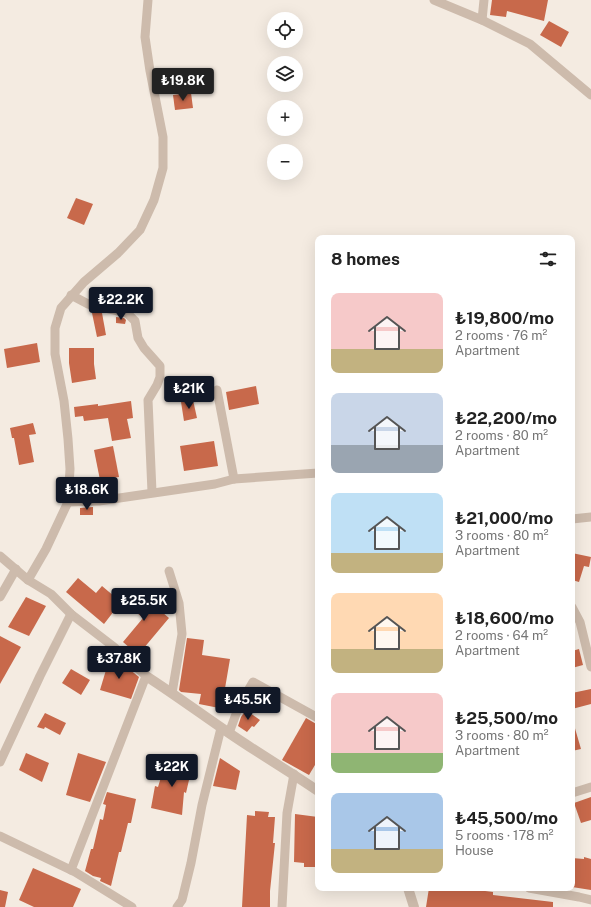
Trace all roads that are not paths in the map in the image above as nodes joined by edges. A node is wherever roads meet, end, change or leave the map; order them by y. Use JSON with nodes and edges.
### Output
{"nodes":[{"id":1,"x":148,"y":0,"type":"edge"},
{"id":2,"x":434,"y":0,"type":"edge"},
{"id":3,"x":484,"y":0,"type":"edge"},
{"id":4,"x":482,"y":20,"type":"junction"},
{"id":5,"x":591,"y":95,"type":"edge"},
{"id":6,"x":71,"y":295,"type":"junction"},
{"id":7,"x":217,"y":390,"type":"dead end"},
{"id":8,"x":315,"y":473,"type":"edge"},
{"id":9,"x":234,"y":479,"type":"junction"},
{"id":10,"x":152,"y":492,"type":"junction"},
{"id":11,"x":68,"y":502,"type":"junction"},
{"id":12,"x":591,"y":517,"type":"edge"},
{"id":13,"x":575,"y":519,"type":"edge"},
{"id":14,"x":0,"y":556,"type":"edge"},
{"id":15,"x":16,"y":569,"type":"junction"},
{"id":16,"x":169,"y":571,"type":"dead end"},
{"id":17,"x":28,"y":580,"type":"junction"},
{"id":18,"x":0,"y":597,"type":"edge"},
{"id":19,"x":575,"y":613,"type":"edge"},
{"id":20,"x":70,"y":614,"type":"junction"},
{"id":21,"x":591,"y":667,"type":"edge"},
{"id":22,"x":146,"y":676,"type":"junction"},
{"id":23,"x":172,"y":693,"type":"junction"},
{"id":24,"x":315,"y":716,"type":"edge"},
{"id":25,"x":225,"y":730,"type":"junction"},
{"id":26,"x":0,"y":762,"type":"edge"},
{"id":27,"x":294,"y":774,"type":"junction"},
{"id":28,"x":591,"y":787,"type":"edge"},
{"id":29,"x":315,"y":789,"type":"edge"},
{"id":30,"x":575,"y":792,"type":"edge"},
{"id":31,"x":0,"y":836,"type":"edge"},
{"id":32,"x":71,"y":870,"type":"junction"},
{"id":33,"x":409,"y":891,"type":"edge"},
{"id":34,"x":546,"y":891,"type":"edge"},
{"id":35,"x":591,"y":900,"type":"edge"},
{"id":36,"x":132,"y":907,"type":"edge"},
{"id":37,"x":177,"y":907,"type":"edge"},
{"id":38,"x":282,"y":907,"type":"edge"},
{"id":39,"x":414,"y":907,"type":"edge"}],
"edges":[{"from":1,"to":6,"type":"street"},
{"from":2,"to":4,"type":"street"},
{"from":3,"to":4,"type":"street"},
{"from":4,"to":5,"type":"street"},
{"from":6,"to":10,"type":"street"},
{"from":6,"to":11,"type":"street"},
{"from":7,"to":9,"type":"street"},
{"from":8,"to":9,"type":"street"},
{"from":9,"to":10,"type":"street"},
{"from":10,"to":11,"type":"street"},
{"from":11,"to":17,"type":"street"},
{"from":12,"to":13,"type":"street"},
{"from":14,"to":15,"type":"street"},
{"from":15,"to":17,"type":"street"},
{"from":15,"to":18,"type":"street"},
{"from":16,"to":23,"type":"street"},
{"from":17,"to":20,"type":"street"},
{"from":19,"to":21,"type":"street"},
{"from":20,"to":22,"type":"street"},
{"from":20,"to":26,"type":"street"},
{"from":22,"to":23,"type":"street"},
{"from":22,"to":32,"type":"street"},
{"from":23,"to":25,"type":"street"},
{"from":24,"to":25,"type":"street"},
{"from":25,"to":27,"type":"street"},
{"from":25,"to":37,"type":"street"},
{"from":27,"to":29,"type":"street"},
{"from":27,"to":38,"type":"street"},
{"from":28,"to":30,"type":"street"},
{"from":31,"to":32,"type":"street"},
{"from":32,"to":36,"type":"street"},
{"from":33,"to":39,"type":"street"},
{"from":34,"to":35,"type":"street"}]}
